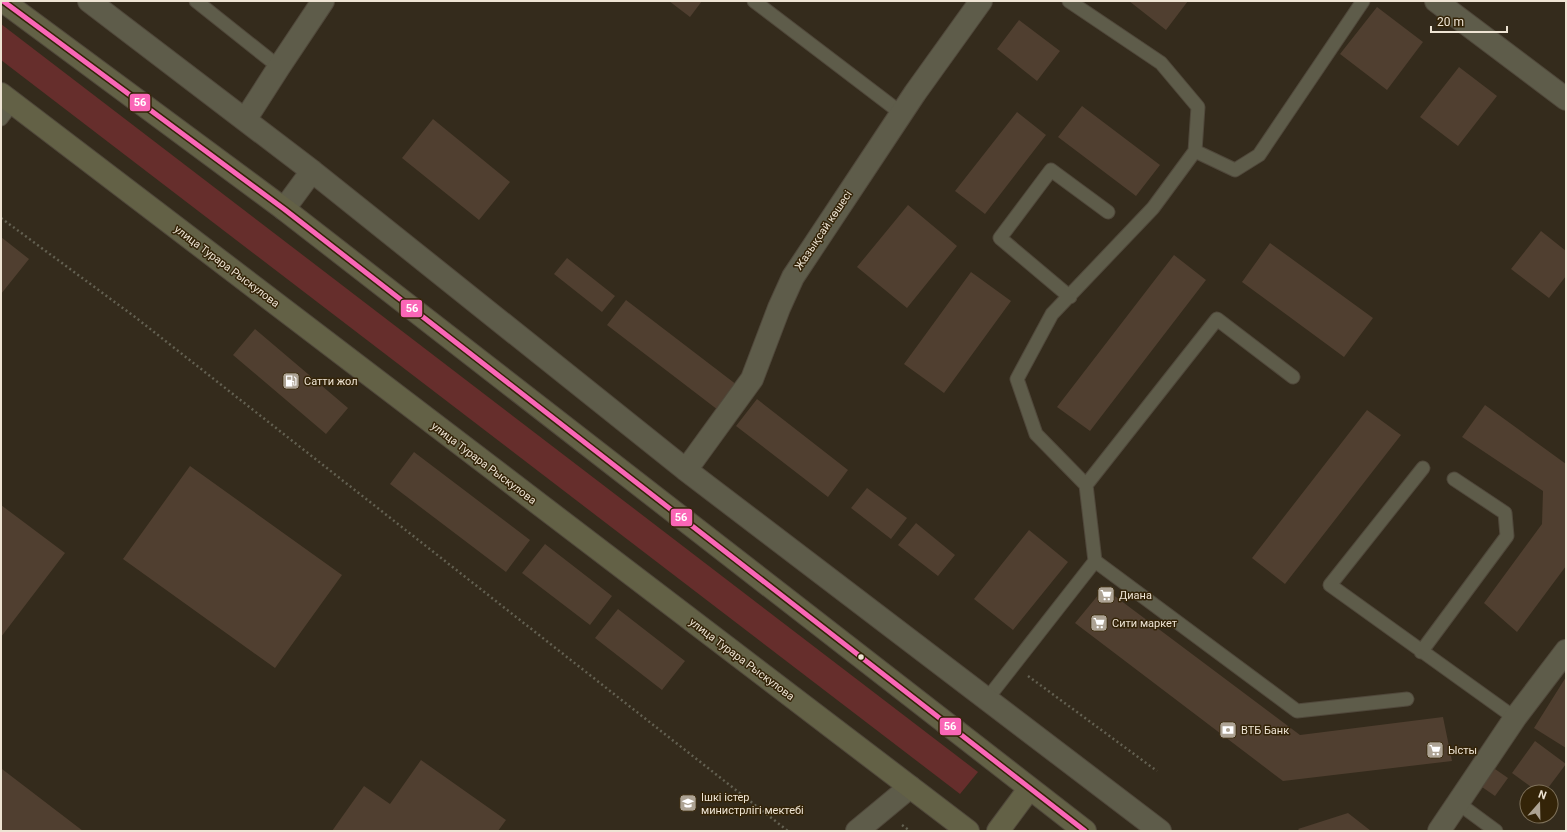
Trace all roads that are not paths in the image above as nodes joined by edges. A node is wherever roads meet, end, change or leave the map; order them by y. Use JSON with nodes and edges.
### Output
{"nodes":[{"id":1,"x":3,"y":1,"type":"edge"},
{"id":2,"x":90,"y":1,"type":"edge"},
{"id":3,"x":196,"y":1,"type":"edge"},
{"id":4,"x":324,"y":1,"type":"edge"},
{"id":5,"x":754,"y":1,"type":"edge"},
{"id":6,"x":981,"y":1,"type":"edge"},
{"id":7,"x":1069,"y":1,"type":"edge"},
{"id":8,"x":1363,"y":1,"type":"edge"},
{"id":9,"x":1436,"y":1,"type":"edge"},
{"id":10,"x":279,"y":67,"type":"junction"},
{"id":11,"x":1566,"y":98,"type":"edge"},
{"id":12,"x":5,"y":105,"type":"edge"},
{"id":13,"x":901,"y":113,"type":"junction"},
{"id":14,"x":245,"y":120,"type":"junction"},
{"id":15,"x":1195,"y":151,"type":"junction"},
{"id":16,"x":312,"y":171,"type":"junction"},
{"id":17,"x":284,"y":209,"type":"junction"},
{"id":18,"x":1108,"y":212,"type":"dead end"},
{"id":19,"x":1070,"y":297,"type":"junction"},
{"id":20,"x":1293,"y":377,"type":"dead end"},
{"id":21,"x":1423,"y":468,"type":"dead end"},
{"id":22,"x":686,"y":470,"type":"junction"},
{"id":23,"x":1454,"y":479,"type":"dead end"},
{"id":24,"x":1086,"y":485,"type":"junction"},
{"id":25,"x":1095,"y":561,"type":"junction"},
{"id":26,"x":1421,"y":652,"type":"junction"},
{"id":27,"x":1566,"y":652,"type":"edge"},
{"id":28,"x":987,"y":699,"type":"junction"},
{"id":29,"x":1407,"y":699,"type":"dead end"},
{"id":30,"x":1515,"y":718,"type":"junction"},
{"id":31,"x":910,"y":787,"type":"junction"},
{"id":32,"x":1029,"y":789,"type":"junction"},
{"id":33,"x":1458,"y":803,"type":"junction"},
{"id":34,"x":857,"y":831,"type":"edge"},
{"id":35,"x":968,"y":831,"type":"edge"},
{"id":36,"x":998,"y":831,"type":"edge"},
{"id":37,"x":1085,"y":831,"type":"edge"},
{"id":38,"x":1160,"y":831,"type":"edge"},
{"id":39,"x":1439,"y":831,"type":"edge"},
{"id":40,"x":1496,"y":831,"type":"edge"}],
"edges":[{"from":1,"to":17,"type":"main road"},
{"from":2,"to":14,"type":"street"},
{"from":3,"to":10,"type":"lane"},
{"from":4,"to":10,"type":"street"},
{"from":5,"to":13,"type":"lane"},
{"from":6,"to":13,"type":"street","name":"Жазықсай көшесі"},
{"from":7,"to":15,"type":"lane"},
{"from":8,"to":15,"type":"lane"},
{"from":9,"to":11,"type":"street"},
{"from":10,"to":14,"type":"street"},
{"from":12,"to":31,"type":"main road","name":"улица Турара Рыскулова"},
{"from":13,"to":22,"type":"street","name":"Жазықсай көшесі"},
{"from":14,"to":16,"type":"street"},
{"from":15,"to":19,"type":"lane"},
{"from":16,"to":17,"type":"street"},
{"from":16,"to":22,"type":"street"},
{"from":17,"to":32,"type":"main road"},
{"from":18,"to":19,"type":"lane"},
{"from":19,"to":24,"type":"lane"},
{"from":20,"to":24,"type":"lane"},
{"from":21,"to":26,"type":"lane"},
{"from":22,"to":28,"type":"street"},
{"from":23,"to":26,"type":"lane"},
{"from":24,"to":25,"type":"lane"},
{"from":25,"to":28,"type":"lane"},
{"from":25,"to":29,"type":"lane"},
{"from":26,"to":30,"type":"lane"},
{"from":27,"to":30,"type":"street"},
{"from":28,"to":38,"type":"street"},
{"from":30,"to":33,"type":"street"},
{"from":31,"to":34,"type":"street"},
{"from":31,"to":35,"type":"main road","name":"улица Турара Рыскулова"},
{"from":32,"to":36,"type":"main road"},
{"from":32,"to":37,"type":"main road"},
{"from":33,"to":39,"type":"street"},
{"from":33,"to":40,"type":"lane"}]}
